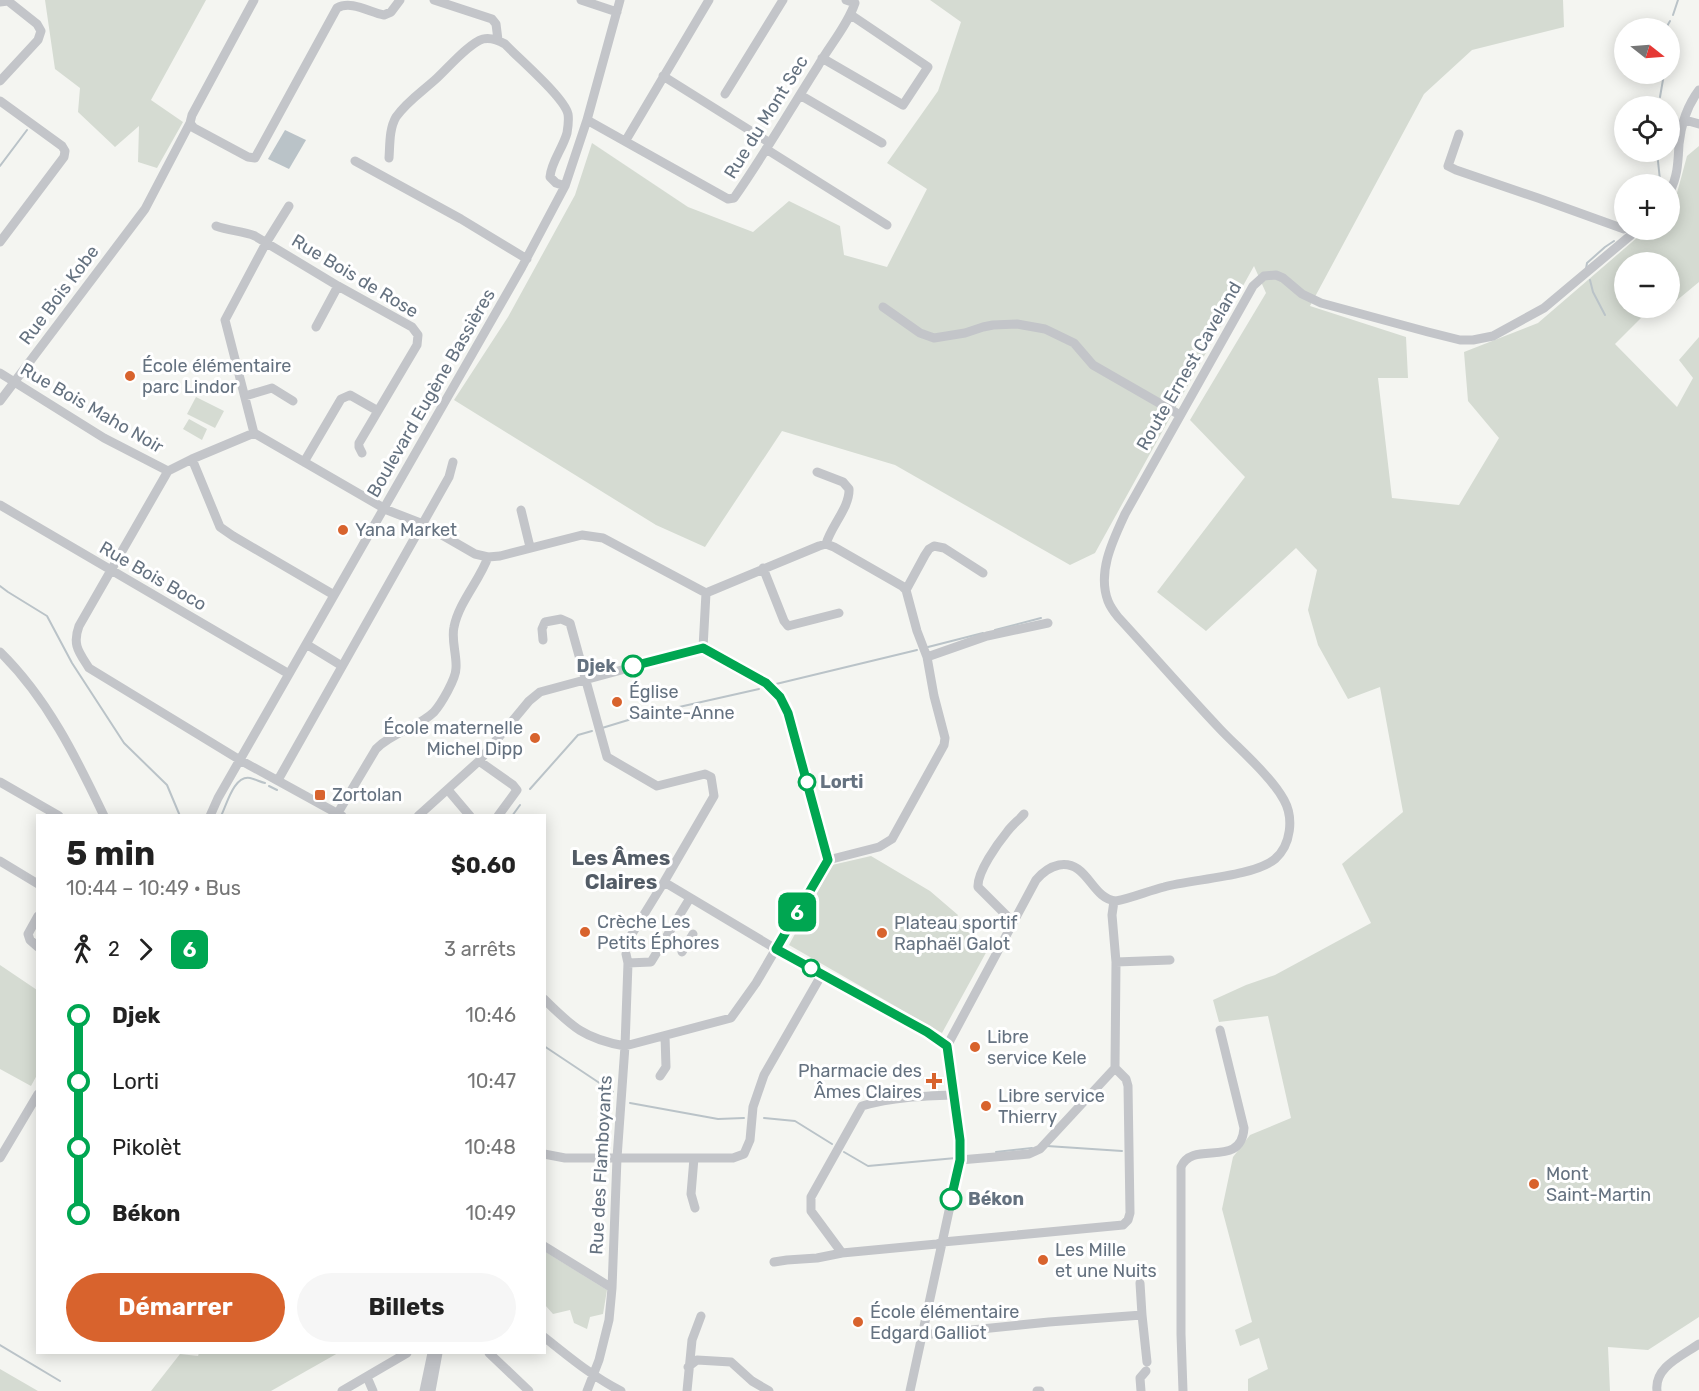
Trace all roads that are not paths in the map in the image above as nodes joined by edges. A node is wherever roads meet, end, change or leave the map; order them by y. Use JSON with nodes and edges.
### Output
{"nodes":[{"id":1,"x":254,"y":0,"type":"edge"},
{"id":2,"x":400,"y":0,"type":"edge"},
{"id":3,"x":434,"y":0,"type":"edge"},
{"id":4,"x":581,"y":0,"type":"edge"},
{"id":5,"x":620,"y":0,"type":"edge"},
{"id":6,"x":709,"y":0,"type":"edge"},
{"id":7,"x":783,"y":0,"type":"edge"},
{"id":8,"x":850,"y":1,"type":"edge"},
{"id":9,"x":0,"y":2,"type":"edge"},
{"id":10,"x":617,"y":12,"type":"junction"},
{"id":11,"x":851,"y":15,"type":"junction"},
{"id":12,"x":498,"y":40,"type":"junction"},
{"id":13,"x":822,"y":58,"type":"junction"},
{"id":14,"x":663,"y":76,"type":"junction"},
{"id":15,"x":0,"y":81,"type":"edge"},
{"id":16,"x":1699,"y":90,"type":"edge"},
{"id":17,"x":725,"y":94,"type":"dead end"},
{"id":18,"x":800,"y":94,"type":"junction"},
{"id":19,"x":0,"y":101,"type":"edge"},
{"id":20,"x":587,"y":120,"type":"junction"},
{"id":21,"x":1685,"y":120,"type":"junction"},
{"id":22,"x":190,"y":123,"type":"junction"},
{"id":23,"x":1699,"y":124,"type":"edge"},
{"id":24,"x":1459,"y":134,"type":"dead end"},
{"id":25,"x":626,"y":140,"type":"junction"},
{"id":26,"x":882,"y":143,"type":"dead end"},
{"id":27,"x":768,"y":146,"type":"junction"},
{"id":28,"x":389,"y":158,"type":"dead end"},
{"id":29,"x":355,"y":161,"type":"dead end"},
{"id":30,"x":1677,"y":174,"type":"edge"},
{"id":31,"x":565,"y":186,"type":"junction"},
{"id":32,"x":289,"y":206,"type":"dead end"},
{"id":33,"x":1614,"y":224,"type":"edge"},
{"id":34,"x":887,"y":225,"type":"dead end"},
{"id":35,"x":216,"y":226,"type":"dead end"},
{"id":36,"x":1619,"y":240,"type":"edge"},
{"id":37,"x":0,"y":242,"type":"edge"},
{"id":38,"x":266,"y":243,"type":"junction"},
{"id":39,"x":527,"y":258,"type":"junction"},
{"id":40,"x":338,"y":286,"type":"junction"},
{"id":41,"x":883,"y":308,"type":"dead end"},
{"id":42,"x":316,"y":327,"type":"dead end"},
{"id":43,"x":0,"y":373,"type":"edge"},
{"id":44,"x":15,"y":381,"type":"junction"},
{"id":45,"x":245,"y":396,"type":"junction"},
{"id":46,"x":0,"y":401,"type":"edge"},
{"id":47,"x":293,"y":401,"type":"dead end"},
{"id":48,"x":378,"y":411,"type":"junction"},
{"id":49,"x":1180,"y":415,"type":"junction"},
{"id":50,"x":254,"y":433,"type":"junction"},
{"id":51,"x":362,"y":453,"type":"dead end"},
{"id":52,"x":192,"y":459,"type":"junction"},
{"id":53,"x":304,"y":462,"type":"junction"},
{"id":54,"x":453,"y":462,"type":"dead end"},
{"id":55,"x":168,"y":471,"type":"junction"},
{"id":56,"x":817,"y":472,"type":"dead end"},
{"id":57,"x":0,"y":506,"type":"edge"},
{"id":58,"x":384,"y":508,"type":"junction"},
{"id":59,"x":521,"y":510,"type":"dead end"},
{"id":60,"x":423,"y":524,"type":"junction"},
{"id":61,"x":826,"y":544,"type":"junction"},
{"id":62,"x":530,"y":547,"type":"junction"},
{"id":63,"x":488,"y":557,"type":"junction"},
{"id":64,"x":763,"y":568,"type":"junction"},
{"id":65,"x":111,"y":570,"type":"junction"},
{"id":66,"x":983,"y":573,"type":"dead end"},
{"id":67,"x":906,"y":590,"type":"junction"},
{"id":68,"x":706,"y":593,"type":"junction"},
{"id":69,"x":334,"y":595,"type":"junction"},
{"id":70,"x":839,"y":613,"type":"dead end"},
{"id":71,"x":1048,"y":623,"type":"dead end"},
{"id":72,"x":543,"y":640,"type":"dead end"},
{"id":73,"x":306,"y":644,"type":"junction"},
{"id":74,"x":703,"y":648,"type":"junction"},
{"id":75,"x":0,"y":652,"type":"edge"},
{"id":76,"x":927,"y":657,"type":"junction"},
{"id":77,"x":342,"y":666,"type":"junction"},
{"id":78,"x":289,"y":674,"type":"junction"},
{"id":79,"x":585,"y":679,"type":"junction"},
{"id":80,"x":240,"y":760,"type":"junction"},
{"id":81,"x":479,"y":761,"type":"junction"},
{"id":82,"x":278,"y":780,"type":"junction"},
{"id":83,"x":0,"y":782,"type":"edge"},
{"id":84,"x":448,"y":790,"type":"junction"},
{"id":85,"x":56,"y":814,"type":"edge"},
{"id":86,"x":103,"y":814,"type":"edge"},
{"id":87,"x":211,"y":814,"type":"edge"},
{"id":88,"x":337,"y":814,"type":"edge"},
{"id":89,"x":340,"y":814,"type":"edge"},
{"id":90,"x":420,"y":814,"type":"edge"},
{"id":91,"x":468,"y":814,"type":"edge"},
{"id":92,"x":499,"y":814,"type":"edge"},
{"id":93,"x":1024,"y":814,"type":"dead end"},
{"id":94,"x":828,"y":860,"type":"junction"},
{"id":95,"x":0,"y":861,"type":"edge"},
{"id":96,"x":664,"y":882,"type":"junction"},
{"id":97,"x":36,"y":884,"type":"edge"},
{"id":98,"x":690,"y":898,"type":"junction"},
{"id":99,"x":1114,"y":901,"type":"junction"},
{"id":100,"x":36,"y":920,"type":"edge"},
{"id":101,"x":1013,"y":922,"type":"junction"},
{"id":102,"x":669,"y":933,"type":"junction"},
{"id":103,"x":693,"y":934,"type":"dead end"},
{"id":104,"x":627,"y":942,"type":"dead end"},
{"id":105,"x":36,"y":945,"type":"edge"},
{"id":106,"x":776,"y":949,"type":"junction"},
{"id":107,"x":1170,"y":960,"type":"dead end"},
{"id":108,"x":1116,"y":962,"type":"junction"},
{"id":109,"x":822,"y":974,"type":"junction"},
{"id":110,"x":546,"y":1001,"type":"edge"},
{"id":111,"x":1220,"y":1030,"type":"dead end"},
{"id":112,"x":665,"y":1036,"type":"junction"},
{"id":113,"x":625,"y":1046,"type":"junction"},
{"id":114,"x":947,"y":1046,"type":"junction"},
{"id":115,"x":1115,"y":1068,"type":"junction"},
{"id":116,"x":660,"y":1076,"type":"dead end"},
{"id":117,"x":954,"y":1095,"type":"junction"},
{"id":118,"x":36,"y":1097,"type":"edge"},
{"id":119,"x":546,"y":1154,"type":"edge"},
{"id":120,"x":0,"y":1158,"type":"edge"},
{"id":121,"x":616,"y":1158,"type":"junction"},
{"id":122,"x":694,"y":1158,"type":"junction"},
{"id":123,"x":960,"y":1160,"type":"junction"},
{"id":124,"x":695,"y":1208,"type":"dead end"},
{"id":125,"x":943,"y":1242,"type":"junction"},
{"id":126,"x":546,"y":1247,"type":"edge"},
{"id":127,"x":842,"y":1253,"type":"junction"},
{"id":128,"x":774,"y":1262,"type":"dead end"},
{"id":129,"x":1140,"y":1283,"type":"dead end"},
{"id":130,"x":612,"y":1288,"type":"junction"},
{"id":131,"x":1142,"y":1315,"type":"junction"},
{"id":132,"x":701,"y":1316,"type":"dead end"},
{"id":133,"x":922,"y":1335,"type":"junction"},
{"id":134,"x":546,"y":1339,"type":"edge"},
{"id":135,"x":1699,"y":1344,"type":"edge"},
{"id":136,"x":405,"y":1354,"type":"edge"},
{"id":137,"x":432,"y":1354,"type":"edge"},
{"id":138,"x":438,"y":1354,"type":"edge"},
{"id":139,"x":490,"y":1354,"type":"edge"},
{"id":140,"x":688,"y":1367,"type":"junction"},
{"id":141,"x":593,"y":1375,"type":"junction"},
{"id":142,"x":367,"y":1377,"type":"junction"},
{"id":143,"x":428,"y":1388,"type":"edge"},
{"id":144,"x":342,"y":1391,"type":"edge"},
{"id":145,"x":373,"y":1391,"type":"edge"},
{"id":146,"x":529,"y":1391,"type":"edge"},
{"id":147,"x":587,"y":1391,"type":"edge"},
{"id":148,"x":621,"y":1391,"type":"edge"},
{"id":149,"x":687,"y":1391,"type":"edge"},
{"id":150,"x":770,"y":1391,"type":"edge"},
{"id":151,"x":910,"y":1391,"type":"edge"},
{"id":152,"x":1141,"y":1391,"type":"edge"},
{"id":153,"x":1183,"y":1391,"type":"edge"},
{"id":154,"x":1657,"y":1391,"type":"edge"}],
"edges":[{"from":1,"to":22,"type":"street","name":"Rue Bois Kobe"},
{"from":2,"to":22,"type":"street"},
{"from":3,"to":12,"type":"street"},
{"from":4,"to":10,"type":"street"},
{"from":5,"to":10,"type":"street","name":"Boulevard Eugène Bassières"},
{"from":6,"to":14,"type":"street"},
{"from":7,"to":17,"type":"street"},
{"from":8,"to":11,"type":"street","name":"Rue du Mont Sec"},
{"from":9,"to":15,"type":"street"},
{"from":10,"to":20,"type":"street","name":"Boulevard Eugène Bassières"},
{"from":11,"to":13,"type":"street","name":"Rue du Mont Sec"},
{"from":11,"to":13,"type":"street"},
{"from":12,"to":28,"type":"street"},
{"from":12,"to":31,"type":"street"},
{"from":13,"to":18,"type":"street","name":"Rue du Mont Sec"},
{"from":14,"to":25,"type":"street"},
{"from":14,"to":27,"type":"street"},
{"from":16,"to":21,"type":"street"},
{"from":18,"to":26,"type":"street"},
{"from":18,"to":27,"type":"street","name":"Rue du Mont Sec"},
{"from":19,"to":37,"type":"street"},
{"from":20,"to":25,"type":"street","name":"Rue du Mont Sec"},
{"from":20,"to":31,"type":"street","name":"Boulevard Eugène Bassières"},
{"from":21,"to":23,"type":"street"},
{"from":21,"to":30,"type":"street"},
{"from":22,"to":44,"type":"street","name":"Rue Bois Kobe"},
{"from":24,"to":33,"type":"street"},
{"from":25,"to":27,"type":"street","name":"Rue du Mont Sec"},
{"from":27,"to":34,"type":"street"},
{"from":29,"to":39,"type":"street"},
{"from":31,"to":39,"type":"street","name":"Boulevard Eugène Bassières"},
{"from":32,"to":38,"type":"street"},
{"from":35,"to":38,"type":"street","name":"Rue Bois de Rose"},
{"from":36,"to":49,"type":"street","name":"Route Ernest Caveland"},
{"from":38,"to":40,"type":"street","name":"Rue Bois de Rose"},
{"from":38,"to":45,"type":"street"},
{"from":39,"to":58,"type":"street","name":"Boulevard Eugène Bassières"},
{"from":40,"to":42,"type":"street"},
{"from":40,"to":48,"type":"street","name":"Rue Bois de Rose"},
{"from":41,"to":49,"type":"street"},
{"from":43,"to":44,"type":"street","name":"Rue Bois Maho Noir"},
{"from":44,"to":46,"type":"street","name":"Rue Bois Kobe"},
{"from":44,"to":55,"type":"street","name":"Rue Bois Maho Noir"},
{"from":45,"to":47,"type":"street"},
{"from":45,"to":50,"type":"street"},
{"from":48,"to":51,"type":"street","name":"Rue Bois de Rose"},
{"from":48,"to":53,"type":"street"},
{"from":49,"to":99,"type":"street","name":"Route Ernest Caveland"},
{"from":50,"to":52,"type":"street"},
{"from":50,"to":53,"type":"street"},
{"from":52,"to":55,"type":"street"},
{"from":52,"to":69,"type":"street"},
{"from":53,"to":58,"type":"street"},
{"from":54,"to":60,"type":"street"},
{"from":55,"to":65,"type":"street"},
{"from":56,"to":61,"type":"street"},
{"from":57,"to":65,"type":"street","name":"Rue Bois Boco"},
{"from":58,"to":60,"type":"street"},
{"from":58,"to":69,"type":"street","name":"Boulevard Eugène Bassières"},
{"from":59,"to":62,"type":"street"},
{"from":60,"to":63,"type":"street"},
{"from":60,"to":77,"type":"street"},
{"from":61,"to":64,"type":"street"},
{"from":61,"to":67,"type":"street"},
{"from":62,"to":63,"type":"street"},
{"from":62,"to":68,"type":"street"},
{"from":63,"to":89,"type":"street"},
{"from":64,"to":68,"type":"street"},
{"from":64,"to":70,"type":"street"},
{"from":65,"to":78,"type":"street","name":"Rue Bois Boco"},
{"from":65,"to":80,"type":"street"},
{"from":66,"to":67,"type":"street"},
{"from":67,"to":76,"type":"street"},
{"from":68,"to":74,"type":"street"},
{"from":69,"to":73,"type":"street","name":"Boulevard Eugène Bassières"},
{"from":71,"to":76,"type":"street"},
{"from":72,"to":79,"type":"street"},
{"from":73,"to":77,"type":"street"},
{"from":73,"to":78,"type":"street","name":"Boulevard Eugène Bassières"},
{"from":74,"to":79,"type":"street"},
{"from":74,"to":94,"type":"street"},
{"from":75,"to":86,"type":"street"},
{"from":76,"to":94,"type":"street"},
{"from":77,"to":82,"type":"street"},
{"from":78,"to":80,"type":"street","name":"Boulevard Eugène Bassières"},
{"from":79,"to":81,"type":"street"},
{"from":79,"to":96,"type":"street"},
{"from":80,"to":82,"type":"street"},
{"from":80,"to":87,"type":"street","name":"Boulevard Eugène Bassières"},
{"from":81,"to":84,"type":"street"},
{"from":81,"to":92,"type":"street"},
{"from":82,"to":88,"type":"street"},
{"from":83,"to":85,"type":"street"},
{"from":84,"to":90,"type":"street"},
{"from":84,"to":91,"type":"street"},
{"from":93,"to":101,"type":"street"},
{"from":94,"to":106,"type":"street"},
{"from":95,"to":97,"type":"street"},
{"from":96,"to":98,"type":"street"},
{"from":96,"to":104,"type":"street"},
{"from":98,"to":102,"type":"street"},
{"from":98,"to":106,"type":"street"},
{"from":99,"to":101,"type":"street"},
{"from":99,"to":108,"type":"street"},
{"from":100,"to":105,"type":"street"},
{"from":101,"to":114,"type":"street"},
{"from":102,"to":103,"type":"street"},
{"from":102,"to":113,"type":"street","name":"Rue des Flamboyants"},
{"from":106,"to":109,"type":"street"},
{"from":106,"to":112,"type":"street"},
{"from":107,"to":108,"type":"street"},
{"from":108,"to":115,"type":"street"},
{"from":109,"to":114,"type":"street"},
{"from":109,"to":122,"type":"street"},
{"from":110,"to":113,"type":"street"},
{"from":111,"to":153,"type":"street"},
{"from":112,"to":113,"type":"street"},
{"from":112,"to":116,"type":"street"},
{"from":113,"to":121,"type":"street","name":"Rue des Flamboyants"},
{"from":114,"to":117,"type":"street"},
{"from":115,"to":123,"type":"street"},
{"from":115,"to":125,"type":"street"},
{"from":117,"to":123,"type":"street"},
{"from":117,"to":127,"type":"street"},
{"from":118,"to":120,"type":"street"},
{"from":119,"to":121,"type":"street"},
{"from":121,"to":122,"type":"street"},
{"from":121,"to":130,"type":"street","name":"Rue des Flamboyants"},
{"from":122,"to":124,"type":"street"},
{"from":123,"to":125,"type":"street"},
{"from":125,"to":127,"type":"street"},
{"from":125,"to":133,"type":"street"},
{"from":126,"to":130,"type":"street"},
{"from":127,"to":128,"type":"street"},
{"from":129,"to":131,"type":"street"},
{"from":130,"to":141,"type":"street","name":"Rue des Flamboyants"},
{"from":131,"to":133,"type":"street"},
{"from":131,"to":152,"type":"street"},
{"from":132,"to":140,"type":"street"},
{"from":133,"to":151,"type":"street"},
{"from":134,"to":141,"type":"street"},
{"from":135,"to":154,"type":"street"},
{"from":136,"to":142,"type":"street"},
{"from":137,"to":143,"type":"street"},
{"from":138,"to":143,"type":"street"},
{"from":139,"to":146,"type":"street"},
{"from":140,"to":149,"type":"street"},
{"from":140,"to":150,"type":"street"},
{"from":141,"to":147,"type":"street","name":"Rue des Flamboyants"},
{"from":141,"to":148,"type":"street"},
{"from":142,"to":144,"type":"street"},
{"from":142,"to":145,"type":"street"}]}
